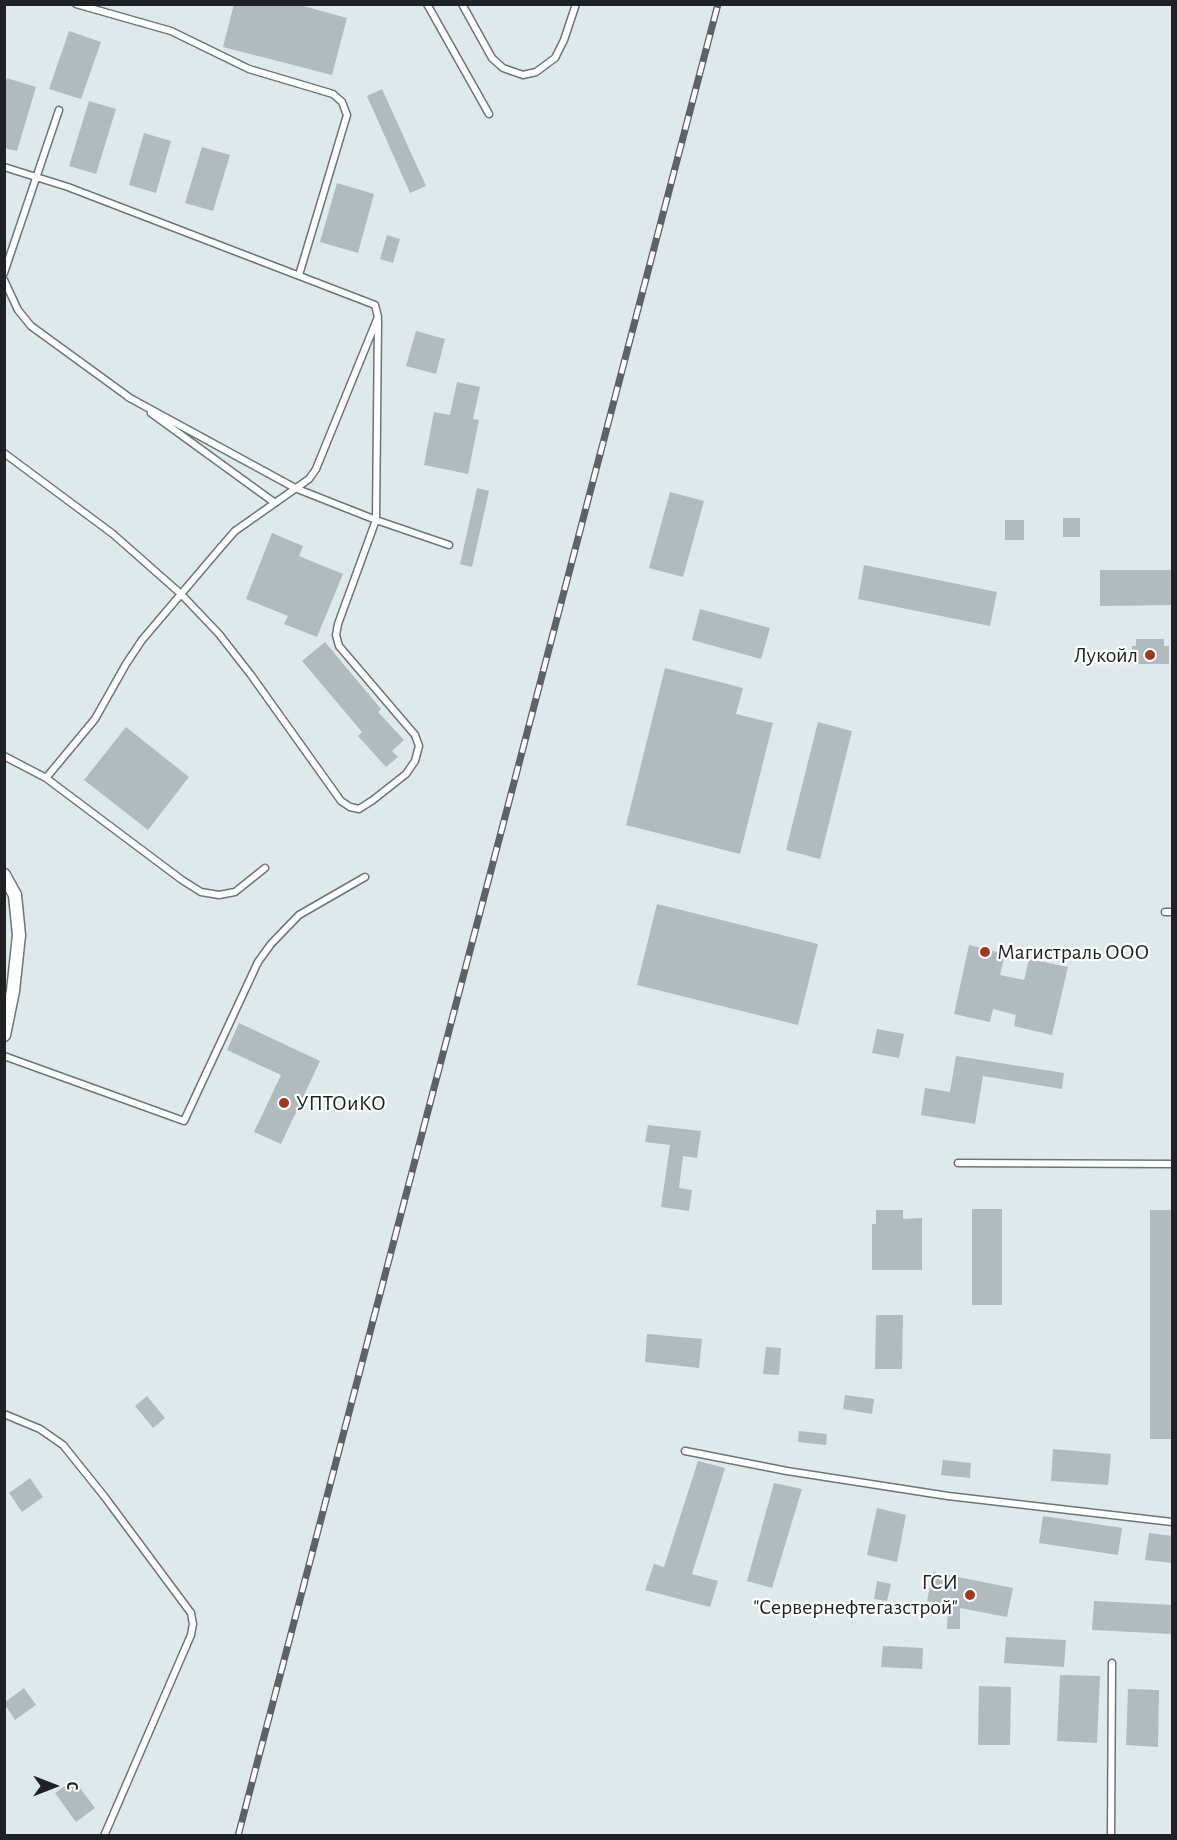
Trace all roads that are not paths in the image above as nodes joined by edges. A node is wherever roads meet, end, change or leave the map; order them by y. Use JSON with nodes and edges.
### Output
{"nodes":[{"id":1,"x":76,"y":4,"type":"edge"},
{"id":2,"x":427,"y":4,"type":"edge"},
{"id":3,"x":462,"y":4,"type":"edge"},
{"id":4,"x":576,"y":4,"type":"edge"},
{"id":5,"x":59,"y":110,"type":"dead end"},
{"id":6,"x":489,"y":114,"type":"dead end"},
{"id":7,"x":4,"y":167,"type":"edge"},
{"id":8,"x":37,"y":177,"type":"junction"},
{"id":9,"x":4,"y":273,"type":"edge"},
{"id":10,"x":299,"y":275,"type":"junction"},
{"id":11,"x":4,"y":280,"type":"edge"},
{"id":12,"x":378,"y":317,"type":"junction"},
{"id":13,"x":128,"y":397,"type":"junction"},
{"id":14,"x":4,"y":453,"type":"edge"},
{"id":15,"x":295,"y":488,"type":"junction"},
{"id":16,"x":275,"y":502,"type":"junction"},
{"id":17,"x":376,"y":520,"type":"junction"},
{"id":18,"x":449,"y":545,"type":"dead end"},
{"id":19,"x":181,"y":594,"type":"junction"},
{"id":20,"x":4,"y":756,"type":"edge"},
{"id":21,"x":46,"y":778,"type":"junction"},
{"id":22,"x":265,"y":868,"type":"dead end"},
{"id":23,"x":4,"y":875,"type":"edge"},
{"id":24,"x":365,"y":877,"type":"dead end"},
{"id":25,"x":4,"y":1035,"type":"edge"},
{"id":26,"x":4,"y":1056,"type":"edge"},
{"id":27,"x":958,"y":1163,"type":"dead end"},
{"id":28,"x":1173,"y":1164,"type":"edge"},
{"id":29,"x":4,"y":1414,"type":"edge"},
{"id":30,"x":685,"y":1451,"type":"dead end"},
{"id":31,"x":1173,"y":1522,"type":"edge"},
{"id":32,"x":1112,"y":1663,"type":"dead end"},
{"id":33,"x":104,"y":1836,"type":"edge"},
{"id":34,"x":1111,"y":1836,"type":"edge"}],
"edges":[{"from":1,"to":10,"type":"lane"},
{"from":2,"to":6,"type":"lane"},
{"from":3,"to":4,"type":"lane"},
{"from":5,"to":8,"type":"lane"},
{"from":7,"to":8,"type":"lane"},
{"from":8,"to":9,"type":"lane"},
{"from":8,"to":10,"type":"lane"},
{"from":10,"to":12,"type":"lane"},
{"from":11,"to":13,"type":"lane"},
{"from":12,"to":15,"type":"lane"},
{"from":12,"to":17,"type":"lane"},
{"from":13,"to":15,"type":"lane"},
{"from":13,"to":16,"type":"lane"},
{"from":14,"to":19,"type":"lane"},
{"from":15,"to":16,"type":"lane"},
{"from":15,"to":17,"type":"lane"},
{"from":16,"to":19,"type":"lane"},
{"from":17,"to":18,"type":"lane"},
{"from":17,"to":19,"type":"lane"},
{"from":19,"to":21,"type":"lane"},
{"from":20,"to":21,"type":"lane"},
{"from":21,"to":22,"type":"lane"},
{"from":23,"to":25,"type":"street"},
{"from":24,"to":26,"type":"lane"},
{"from":27,"to":28,"type":"lane"},
{"from":29,"to":33,"type":"lane"},
{"from":30,"to":31,"type":"lane"},
{"from":32,"to":34,"type":"lane"}]}
